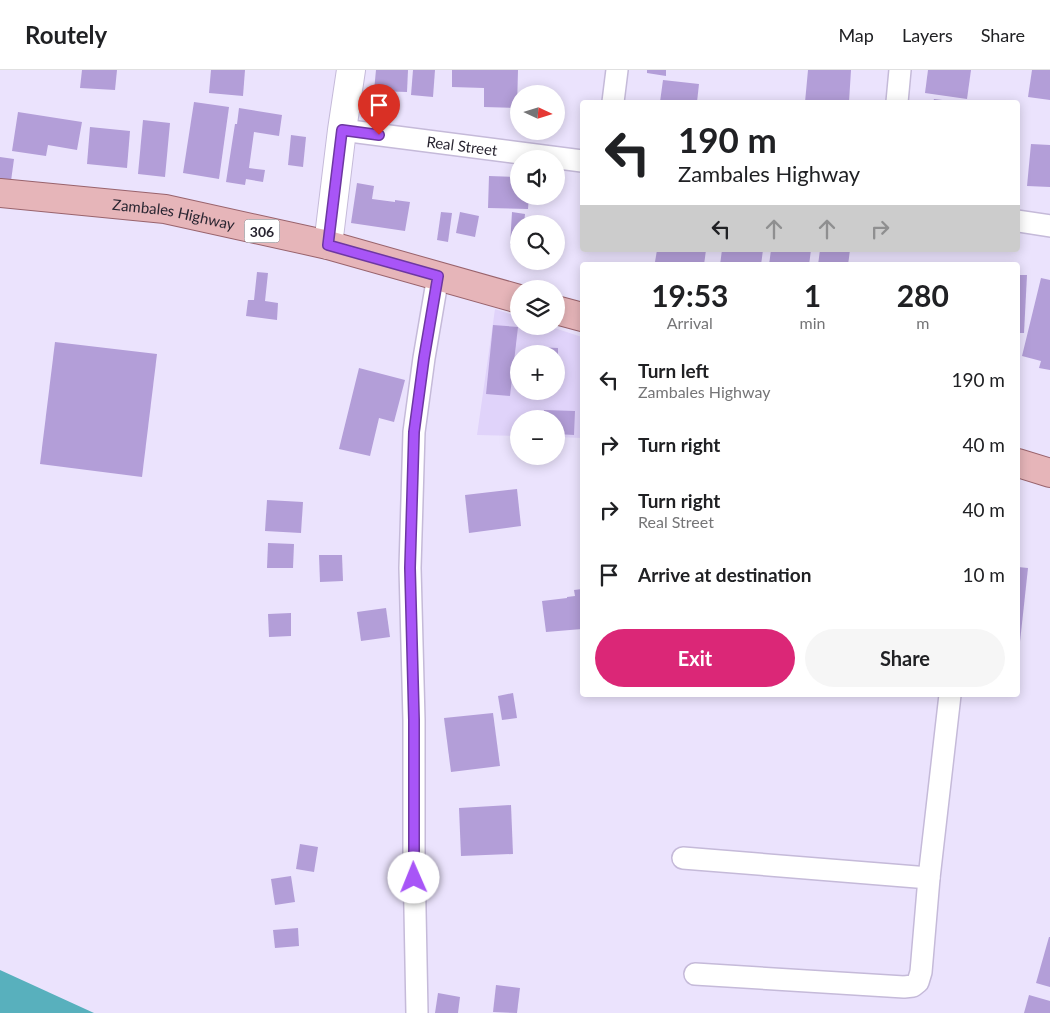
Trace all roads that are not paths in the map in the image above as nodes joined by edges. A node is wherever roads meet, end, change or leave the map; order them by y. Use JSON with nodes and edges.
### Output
{"nodes":[{"id":1,"x":351,"y":70,"type":"edge"},
{"id":2,"x":617,"y":70,"type":"edge"},
{"id":3,"x":900,"y":70,"type":"edge"},
{"id":4,"x":613,"y":100,"type":"edge"},
{"id":5,"x":898,"y":100,"type":"edge"},
{"id":6,"x":342,"y":130,"type":"junction"},
{"id":7,"x":580,"y":161,"type":"edge"},
{"id":8,"x":0,"y":193,"type":"edge"},
{"id":9,"x":1020,"y":221,"type":"edge"},
{"id":10,"x":1050,"y":226,"type":"edge"},
{"id":11,"x":328,"y":245,"type":"junction"},
{"id":12,"x":438,"y":276,"type":"junction"},
{"id":13,"x":510,"y":296,"type":"edge"},
{"id":14,"x":565,"y":312,"type":"edge"},
{"id":15,"x":580,"y":316,"type":"edge"},
{"id":16,"x":1020,"y":463,"type":"edge"},
{"id":17,"x":1050,"y":473,"type":"edge"},
{"id":18,"x":950,"y":697,"type":"edge"},
{"id":19,"x":683,"y":858,"type":"dead end"},
{"id":20,"x":929,"y":878,"type":"junction"},
{"id":21,"x":695,"y":974,"type":"dead end"},
{"id":22,"x":417,"y":1013,"type":"edge"}],
"edges":[{"from":1,"to":6,"type":"street"},
{"from":2,"to":4,"type":"street"},
{"from":3,"to":5,"type":"street"},
{"from":6,"to":7,"type":"street","name":"Real Street"},
{"from":6,"to":11,"type":"street"},
{"from":8,"to":11,"type":"main road","name":"Zambales Highway","number":"306"},
{"from":9,"to":10,"type":"street"},
{"from":11,"to":12,"type":"main road","name":"Zambales Highway","number":"306"},
{"from":12,"to":13,"type":"main road","name":"Zambales Highway","number":"306"},
{"from":12,"to":22,"type":"street"},
{"from":14,"to":15,"type":"main road"},
{"from":16,"to":17,"type":"main road"},
{"from":18,"to":20,"type":"street"},
{"from":19,"to":20,"type":"street"},
{"from":20,"to":21,"type":"street"}]}
